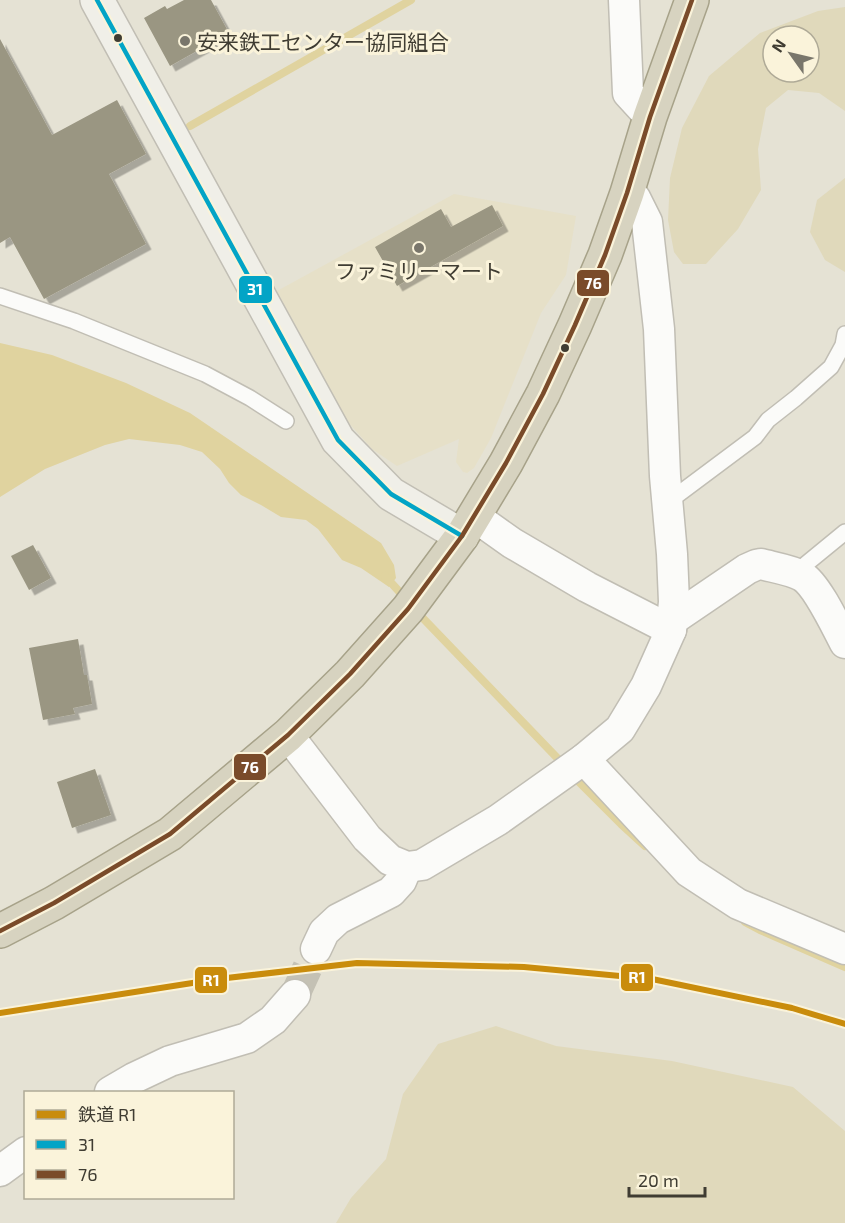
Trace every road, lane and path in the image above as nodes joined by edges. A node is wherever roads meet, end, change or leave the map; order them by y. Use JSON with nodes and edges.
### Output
{"nodes":[{"id":1,"x":97,"y":0,"type":"edge"},
{"id":2,"x":624,"y":0,"type":"edge"},
{"id":3,"x":693,"y":0,"type":"edge"},
{"id":4,"x":650,"y":117,"type":"junction"},
{"id":5,"x":627,"y":193,"type":"junction"},
{"id":6,"x":0,"y":296,"type":"edge"},
{"id":7,"x":845,"y":334,"type":"edge"},
{"id":8,"x":286,"y":421,"type":"dead end"},
{"id":9,"x":668,"y":502,"type":"junction"},
{"id":10,"x":468,"y":526,"type":"junction"},
{"id":11,"x":845,"y":532,"type":"edge"},
{"id":12,"x":801,"y":575,"type":"junction"},
{"id":13,"x":671,"y":625,"type":"junction"},
{"id":14,"x":845,"y":643,"type":"edge"},
{"id":15,"x":288,"y":735,"type":"junction"},
{"id":16,"x":574,"y":766,"type":"junction"},
{"id":17,"x":407,"y":867,"type":"junction"},
{"id":18,"x":0,"y":931,"type":"edge"},
{"id":19,"x":316,"y":949,"type":"tunnel mouth"},
{"id":20,"x":845,"y":949,"type":"edge"},
{"id":21,"x":295,"y":995,"type":"tunnel mouth"},
{"id":22,"x":112,"y":1091,"type":"edge"},
{"id":23,"x":24,"y":1153,"type":"edge"},
{"id":24,"x":0,"y":1171,"type":"edge"}],
"edges":[{"from":1,"to":10,"type":"street"},
{"from":2,"to":4,"type":"street"},
{"from":3,"to":4,"type":"highway"},
{"from":4,"to":5,"type":"highway"},
{"from":5,"to":9,"type":"street"},
{"from":5,"to":10,"type":"highway"},
{"from":6,"to":8,"type":"lane"},
{"from":7,"to":9,"type":"lane"},
{"from":9,"to":13,"type":"street"},
{"from":10,"to":13,"type":"street"},
{"from":10,"to":15,"type":"highway"},
{"from":11,"to":12,"type":"lane"},
{"from":12,"to":13,"type":"street"},
{"from":12,"to":14,"type":"street"},
{"from":13,"to":16,"type":"street"},
{"from":15,"to":17,"type":"street"},
{"from":15,"to":18,"type":"highway"},
{"from":16,"to":17,"type":"street"},
{"from":16,"to":20,"type":"street"},
{"from":17,"to":19,"type":"street"},
{"from":21,"to":22,"type":"street"},
{"from":23,"to":24,"type":"street"}]}
